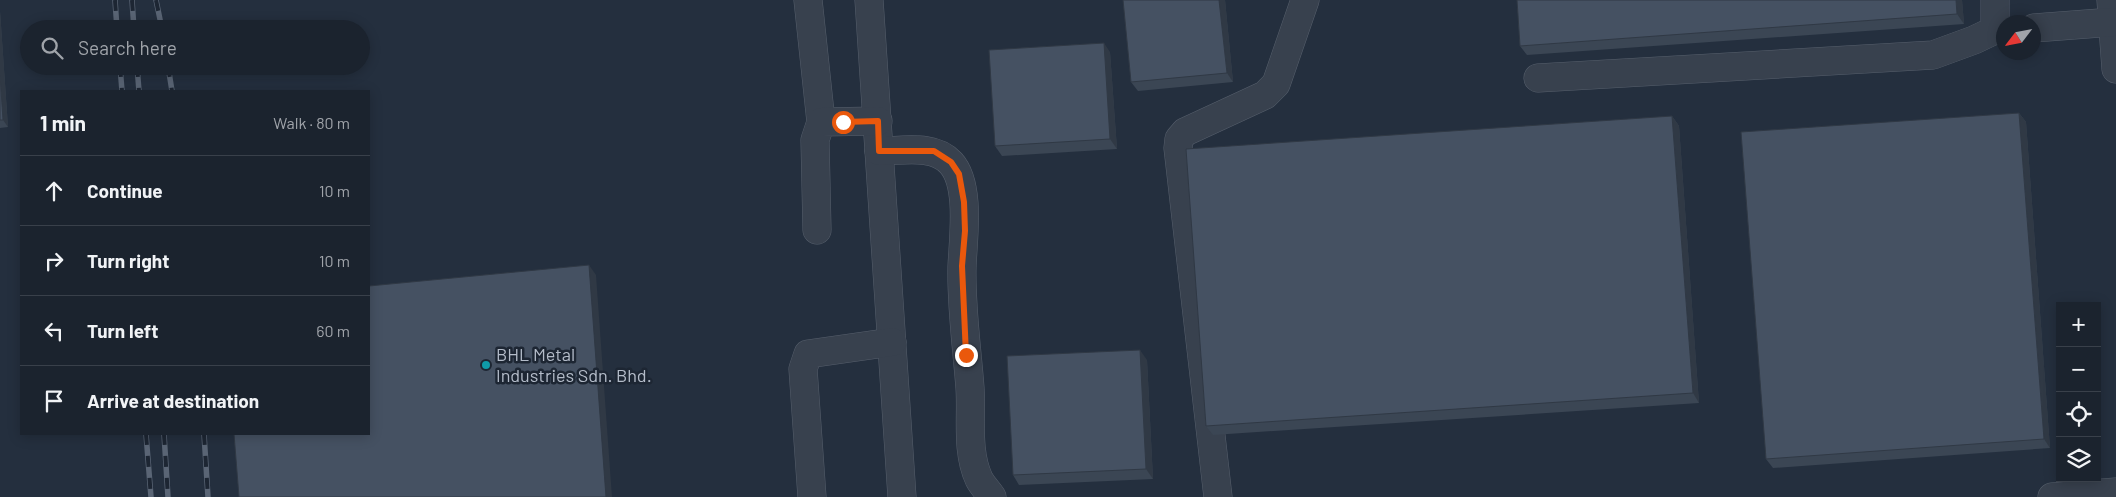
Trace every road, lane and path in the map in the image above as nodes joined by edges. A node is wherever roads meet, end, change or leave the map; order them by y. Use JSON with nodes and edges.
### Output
{"nodes":[{"id":1,"x":808,"y":0,"type":"edge"},
{"id":2,"x":869,"y":0,"type":"edge"},
{"id":3,"x":1306,"y":0,"type":"edge"},
{"id":4,"x":1995,"y":0,"type":"edge"},
{"id":5,"x":2112,"y":11,"type":"edge"},
{"id":6,"x":1998,"y":15,"type":"edge"},
{"id":7,"x":2041,"y":26,"type":"edge"},
{"id":8,"x":1996,"y":31,"type":"edge"},
{"id":9,"x":2116,"y":69,"type":"edge"},
{"id":10,"x":1538,"y":78,"type":"dead end"},
{"id":11,"x":878,"y":121,"type":"junction"},
{"id":12,"x":821,"y":122,"type":"junction"},
{"id":13,"x":879,"y":151,"type":"junction"},
{"id":14,"x":817,"y":230,"type":"dead end"},
{"id":15,"x":892,"y":342,"type":"junction"},
{"id":16,"x":2116,"y":492,"type":"edge"},
{"id":17,"x":812,"y":497,"type":"edge"},
{"id":18,"x":902,"y":497,"type":"edge"},
{"id":19,"x":992,"y":497,"type":"edge"},
{"id":20,"x":1218,"y":497,"type":"edge"},
{"id":21,"x":2052,"y":497,"type":"edge"}],
"edges":[{"from":1,"to":12,"type":"street"},
{"from":2,"to":11,"type":"street"},
{"from":3,"to":20,"type":"street"},
{"from":4,"to":6,"type":"street"},
{"from":5,"to":7,"type":"street"},
{"from":5,"to":9,"type":"street"},
{"from":8,"to":10,"type":"street"},
{"from":11,"to":12,"type":"street"},
{"from":11,"to":13,"type":"street"},
{"from":12,"to":14,"type":"street"},
{"from":13,"to":15,"type":"street"},
{"from":13,"to":19,"type":"street"},
{"from":15,"to":17,"type":"street"},
{"from":15,"to":18,"type":"street"},
{"from":16,"to":21,"type":"street"}]}
